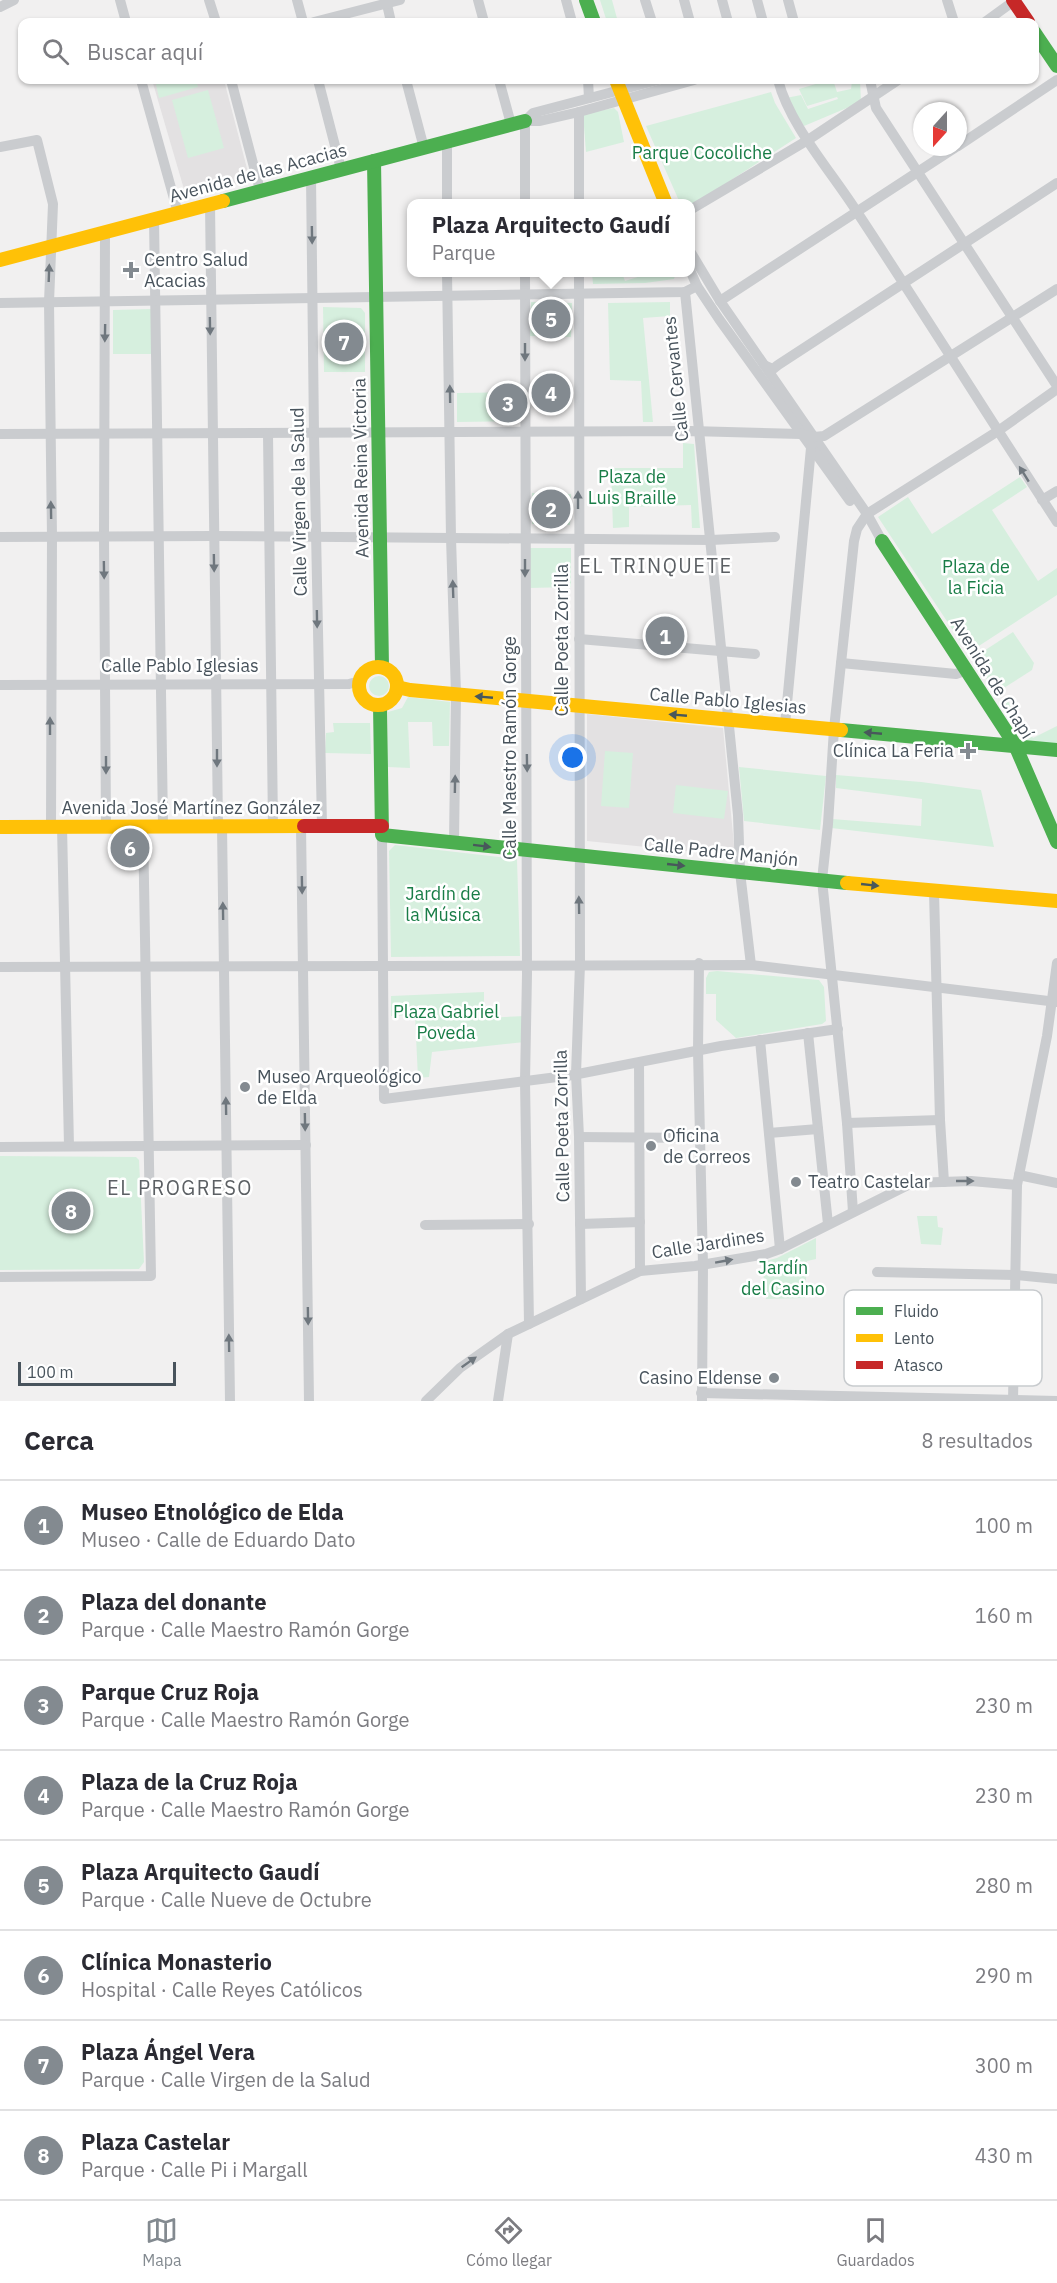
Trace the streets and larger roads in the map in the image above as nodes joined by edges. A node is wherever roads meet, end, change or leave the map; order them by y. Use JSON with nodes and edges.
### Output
{"nodes":[{"id":1,"x":14,"y":0,"type":"edge"},
{"id":2,"x":120,"y":0,"type":"edge"},
{"id":3,"x":209,"y":0,"type":"edge"},
{"id":4,"x":297,"y":0,"type":"edge"},
{"id":5,"x":400,"y":0,"type":"edge"},
{"id":6,"x":478,"y":0,"type":"edge"},
{"id":7,"x":566,"y":0,"type":"edge"},
{"id":8,"x":586,"y":0,"type":"edge"},
{"id":9,"x":645,"y":0,"type":"edge"},
{"id":10,"x":684,"y":0,"type":"edge"},
{"id":11,"x":722,"y":0,"type":"edge"},
{"id":12,"x":757,"y":0,"type":"edge"},
{"id":13,"x":788,"y":0,"type":"edge"},
{"id":14,"x":947,"y":0,"type":"edge"},
{"id":15,"x":1013,"y":1,"type":"edge"},
{"id":16,"x":386,"y":2,"type":"edge"},
{"id":17,"x":0,"y":7,"type":"edge"},
{"id":18,"x":125,"y":18,"type":"edge"},
{"id":19,"x":215,"y":18,"type":"edge"},
{"id":20,"x":302,"y":18,"type":"edge"},
{"id":21,"x":328,"y":18,"type":"edge"},
{"id":22,"x":390,"y":18,"type":"edge"},
{"id":23,"x":483,"y":18,"type":"edge"},
{"id":24,"x":571,"y":18,"type":"edge"},
{"id":25,"x":593,"y":18,"type":"edge"},
{"id":26,"x":651,"y":18,"type":"edge"},
{"id":27,"x":689,"y":18,"type":"edge"},
{"id":28,"x":727,"y":18,"type":"edge"},
{"id":29,"x":762,"y":18,"type":"edge"},
{"id":30,"x":793,"y":18,"type":"edge"},
{"id":31,"x":953,"y":18,"type":"edge"},
{"id":32,"x":990,"y":18,"type":"edge"},
{"id":33,"x":1025,"y":18,"type":"edge"},
{"id":34,"x":1039,"y":38,"type":"edge"},
{"id":35,"x":1057,"y":66,"type":"edge"},
{"id":36,"x":1057,"y":80,"type":"edge"},
{"id":37,"x":142,"y":84,"type":"edge"},
{"id":38,"x":232,"y":84,"type":"edge"},
{"id":39,"x":319,"y":84,"type":"edge"},
{"id":40,"x":407,"y":84,"type":"edge"},
{"id":41,"x":501,"y":84,"type":"edge"},
{"id":42,"x":588,"y":84,"type":"edge"},
{"id":43,"x":643,"y":84,"type":"edge"},
{"id":44,"x":664,"y":84,"type":"edge"},
{"id":45,"x":779,"y":84,"type":"edge"},
{"id":46,"x":871,"y":84,"type":"edge"},
{"id":47,"x":892,"y":84,"type":"edge"},
{"id":48,"x":620,"y":90,"type":"edge"},
{"id":49,"x":874,"y":95,"type":"junction"},
{"id":50,"x":589,"y":98,"type":"junction"},
{"id":51,"x":579,"y":112,"type":"junction"},
{"id":52,"x":518,"y":122,"type":"junction"},
{"id":53,"x":967,"y":139,"type":"edge"},
{"id":54,"x":808,"y":140,"type":"junction"},
{"id":55,"x":447,"y":141,"type":"junction"},
{"id":56,"x":0,"y":147,"type":"edge"},
{"id":57,"x":424,"y":148,"type":"junction"},
{"id":58,"x":942,"y":156,"type":"edge"},
{"id":59,"x":374,"y":161,"type":"junction"},
{"id":60,"x":342,"y":169,"type":"junction"},
{"id":61,"x":918,"y":172,"type":"junction"},
{"id":62,"x":311,"y":177,"type":"junction"},
{"id":63,"x":1057,"y":183,"type":"edge"},
{"id":64,"x":260,"y":190,"type":"junction"},
{"id":65,"x":447,"y":199,"type":"edge"},
{"id":66,"x":525,"y":199,"type":"edge"},
{"id":67,"x":579,"y":199,"type":"edge"},
{"id":68,"x":664,"y":199,"type":"edge"},
{"id":69,"x":210,"y":204,"type":"junction"},
{"id":70,"x":695,"y":207,"type":"edge"},
{"id":71,"x":857,"y":211,"type":"junction"},
{"id":72,"x":178,"y":213,"type":"junction"},
{"id":73,"x":154,"y":219,"type":"junction"},
{"id":74,"x":105,"y":232,"type":"junction"},
{"id":75,"x":964,"y":242,"type":"junction"},
{"id":76,"x":50,"y":246,"type":"junction"},
{"id":77,"x":695,"y":259,"type":"edge"},
{"id":78,"x":0,"y":260,"type":"edge"},
{"id":79,"x":447,"y":277,"type":"edge"},
{"id":80,"x":525,"y":277,"type":"edge"},
{"id":81,"x":579,"y":277,"type":"edge"},
{"id":82,"x":693,"y":277,"type":"edge"},
{"id":83,"x":903,"y":283,"type":"junction"},
{"id":84,"x":697,"y":286,"type":"junction"},
{"id":85,"x":1057,"y":289,"type":"edge"},
{"id":86,"x":685,"y":292,"type":"junction"},
{"id":87,"x":525,"y":294,"type":"junction"},
{"id":88,"x":579,"y":294,"type":"junction"},
{"id":89,"x":376,"y":296,"type":"junction"},
{"id":90,"x":447,"y":296,"type":"junction"},
{"id":91,"x":314,"y":297,"type":"junction"},
{"id":92,"x":210,"y":299,"type":"junction"},
{"id":93,"x":157,"y":300,"type":"junction"},
{"id":94,"x":106,"y":301,"type":"junction"},
{"id":95,"x":720,"y":301,"type":"junction"},
{"id":96,"x":49,"y":302,"type":"junction"},
{"id":97,"x":0,"y":303,"type":"edge"},
{"id":98,"x":1013,"y":318,"type":"junction"},
{"id":99,"x":951,"y":356,"type":"junction"},
{"id":100,"x":764,"y":365,"type":"junction"},
{"id":101,"x":1057,"y":387,"type":"edge"},
{"id":102,"x":777,"y":401,"type":"junction"},
{"id":103,"x":998,"y":431,"type":"junction"},
{"id":104,"x":525,"y":432,"type":"junction"},
{"id":105,"x":578,"y":432,"type":"junction"},
{"id":106,"x":698,"y":432,"type":"junction"},
{"id":107,"x":450,"y":433,"type":"junction"},
{"id":108,"x":772,"y":433,"type":"junction"},
{"id":109,"x":0,"y":434,"type":"edge"},
{"id":110,"x":50,"y":434,"type":"junction"},
{"id":111,"x":104,"y":434,"type":"junction"},
{"id":112,"x":157,"y":434,"type":"junction"},
{"id":113,"x":212,"y":434,"type":"junction"},
{"id":114,"x":268,"y":434,"type":"junction"},
{"id":115,"x":314,"y":434,"type":"junction"},
{"id":116,"x":379,"y":434,"type":"junction"},
{"id":117,"x":801,"y":434,"type":"junction"},
{"id":118,"x":813,"y":443,"type":"junction"},
{"id":119,"x":1057,"y":491,"type":"edge"},
{"id":120,"x":1042,"y":500,"type":"junction"},
{"id":121,"x":865,"y":517,"type":"junction"},
{"id":122,"x":1057,"y":522,"type":"edge"},
{"id":123,"x":104,"y":536,"type":"junction"},
{"id":124,"x":159,"y":536,"type":"junction"},
{"id":125,"x":213,"y":536,"type":"junction"},
{"id":126,"x":269,"y":536,"type":"junction"},
{"id":127,"x":0,"y":537,"type":"edge"},
{"id":128,"x":51,"y":537,"type":"junction"},
{"id":129,"x":316,"y":537,"type":"junction"},
{"id":130,"x":381,"y":537,"type":"junction"},
{"id":131,"x":775,"y":537,"type":"dead end"},
{"id":132,"x":451,"y":538,"type":"junction"},
{"id":133,"x":525,"y":539,"type":"junction"},
{"id":134,"x":578,"y":539,"type":"junction"},
{"id":135,"x":711,"y":540,"type":"junction"},
{"id":136,"x":882,"y":541,"type":"joint"},
{"id":137,"x":579,"y":639,"type":"junction"},
{"id":138,"x":722,"y":650,"type":"junction"},
{"id":139,"x":755,"y":654,"type":"dead end"},
{"id":140,"x":841,"y":663,"type":"junction"},
{"id":141,"x":382,"y":668,"type":"junction"},
{"id":142,"x":967,"y":670,"type":"junction"},
{"id":143,"x":360,"y":681,"type":"junction"},
{"id":144,"x":217,"y":683,"type":"junction"},
{"id":145,"x":105,"y":684,"type":"junction"},
{"id":146,"x":160,"y":684,"type":"junction"},
{"id":147,"x":271,"y":684,"type":"junction"},
{"id":148,"x":319,"y":684,"type":"junction"},
{"id":149,"x":0,"y":685,"type":"edge"},
{"id":150,"x":50,"y":685,"type":"junction"},
{"id":151,"x":397,"y":687,"type":"junction"},
{"id":152,"x":456,"y":694,"type":"junction"},
{"id":153,"x":526,"y":700,"type":"junction"},
{"id":154,"x":380,"y":705,"type":"junction"},
{"id":155,"x":579,"y":706,"type":"junction"},
{"id":156,"x":728,"y":719,"type":"junction"},
{"id":157,"x":785,"y":725,"type":"junction"},
{"id":158,"x":834,"y":729,"type":"junction"},
{"id":159,"x":1015,"y":746,"type":"junction"},
{"id":160,"x":1057,"y":750,"type":"edge"},
{"id":161,"x":56,"y":826,"type":"junction"},
{"id":162,"x":106,"y":826,"type":"junction"},
{"id":163,"x":143,"y":826,"type":"junction"},
{"id":164,"x":163,"y":826,"type":"junction"},
{"id":165,"x":220,"y":826,"type":"junction"},
{"id":166,"x":273,"y":826,"type":"junction"},
{"id":167,"x":301,"y":826,"type":"junction"},
{"id":168,"x":322,"y":826,"type":"junction"},
{"id":169,"x":0,"y":827,"type":"edge"},
{"id":170,"x":382,"y":830,"type":"junction"},
{"id":171,"x":1056,"y":838,"type":"edge"},
{"id":172,"x":454,"y":842,"type":"junction"},
{"id":173,"x":526,"y":851,"type":"junction"},
{"id":174,"x":579,"y":856,"type":"junction"},
{"id":175,"x":740,"y":872,"type":"junction"},
{"id":176,"x":822,"y":880,"type":"junction"},
{"id":177,"x":934,"y":892,"type":"junction"},
{"id":178,"x":1057,"y":901,"type":"edge"},
{"id":179,"x":699,"y":963,"type":"junction"},
{"id":180,"x":1057,"y":963,"type":"edge"},
{"id":181,"x":527,"y":964,"type":"junction"},
{"id":182,"x":580,"y":964,"type":"junction"},
{"id":183,"x":303,"y":965,"type":"junction"},
{"id":184,"x":383,"y":965,"type":"junction"},
{"id":185,"x":751,"y":965,"type":"junction"},
{"id":186,"x":65,"y":966,"type":"junction"},
{"id":187,"x":145,"y":966,"type":"junction"},
{"id":188,"x":224,"y":966,"type":"junction"},
{"id":189,"x":0,"y":967,"type":"edge"},
{"id":190,"x":833,"y":974,"type":"junction"},
{"id":191,"x":938,"y":987,"type":"junction"},
{"id":192,"x":1054,"y":1001,"type":"edge"},
{"id":193,"x":838,"y":1029,"type":"junction"},
{"id":194,"x":808,"y":1033,"type":"junction"},
{"id":195,"x":1052,"y":1036,"type":"edge"},
{"id":196,"x":760,"y":1040,"type":"junction"},
{"id":197,"x":698,"y":1051,"type":"junction"},
{"id":198,"x":639,"y":1063,"type":"junction"},
{"id":199,"x":576,"y":1074,"type":"junction"},
{"id":200,"x":525,"y":1081,"type":"junction"},
{"id":201,"x":940,"y":1120,"type":"junction"},
{"id":202,"x":847,"y":1123,"type":"junction"},
{"id":203,"x":818,"y":1129,"type":"junction"},
{"id":204,"x":769,"y":1133,"type":"junction"},
{"id":205,"x":579,"y":1137,"type":"junction"},
{"id":206,"x":640,"y":1137,"type":"junction"},
{"id":207,"x":700,"y":1138,"type":"junction"},
{"id":208,"x":306,"y":1145,"type":"junction"},
{"id":209,"x":69,"y":1146,"type":"junction"},
{"id":210,"x":149,"y":1146,"type":"junction"},
{"id":211,"x":226,"y":1146,"type":"junction"},
{"id":212,"x":0,"y":1147,"type":"edge"},
{"id":213,"x":1018,"y":1180,"type":"junction"},
{"id":214,"x":944,"y":1182,"type":"junction"},
{"id":215,"x":1057,"y":1183,"type":"edge"},
{"id":216,"x":853,"y":1212,"type":"junction"},
{"id":217,"x":640,"y":1222,"type":"junction"},
{"id":218,"x":529,"y":1224,"type":"junction"},
{"id":219,"x":580,"y":1224,"type":"junction"},
{"id":220,"x":828,"y":1224,"type":"junction"},
{"id":221,"x":425,"y":1225,"type":"dead end"},
{"id":222,"x":780,"y":1249,"type":"junction"},
{"id":223,"x":703,"y":1265,"type":"junction"},
{"id":224,"x":640,"y":1271,"type":"junction"},
{"id":225,"x":877,"y":1272,"type":"dead end"},
{"id":226,"x":1016,"y":1275,"type":"junction"},
{"id":227,"x":0,"y":1277,"type":"edge"},
{"id":228,"x":1057,"y":1279,"type":"edge"},
{"id":229,"x":1016,"y":1290,"type":"edge"},
{"id":230,"x":581,"y":1299,"type":"junction"},
{"id":231,"x":529,"y":1324,"type":"junction"},
{"id":232,"x":508,"y":1334,"type":"junction"},
{"id":233,"x":701,"y":1397,"type":"edge"},
{"id":234,"x":937,"y":1400,"type":"edge"},
{"id":235,"x":1013,"y":1400,"type":"edge"},
{"id":236,"x":230,"y":1401,"type":"edge"},
{"id":237,"x":309,"y":1401,"type":"edge"},
{"id":238,"x":426,"y":1401,"type":"edge"},
{"id":239,"x":498,"y":1401,"type":"edge"},
{"id":240,"x":1057,"y":1401,"type":"edge"}],
"edges":[{"from":1,"to":17,"type":"street"},
{"from":2,"to":18,"type":"street"},
{"from":3,"to":19,"type":"street"},
{"from":4,"to":20,"type":"street"},
{"from":5,"to":16,"type":"street"},
{"from":6,"to":23,"type":"street"},
{"from":7,"to":24,"type":"street"},
{"from":8,"to":25,"type":"street"},
{"from":9,"to":26,"type":"street"},
{"from":10,"to":27,"type":"street"},
{"from":11,"to":28,"type":"street"},
{"from":12,"to":29,"type":"street"},
{"from":13,"to":30,"type":"street"},
{"from":14,"to":31,"type":"street"},
{"from":15,"to":32,"type":"street"},
{"from":15,"to":33,"type":"street"},
{"from":16,"to":21,"type":"street"},
{"from":16,"to":22,"type":"street"},
{"from":34,"to":35,"type":"street"},
{"from":36,"to":53,"type":"street"},
{"from":37,"to":72,"type":"street"},
{"from":38,"to":64,"type":"street"},
{"from":39,"to":60,"type":"street"},
{"from":40,"to":57,"type":"street"},
{"from":41,"to":52,"type":"street"},
{"from":42,"to":50,"type":"street"},
{"from":43,"to":48,"type":"street"},
{"from":44,"to":48,"type":"street"},
{"from":45,"to":54,"type":"street"},
{"from":46,"to":49,"type":"street"},
{"from":47,"to":49,"type":"street"},
{"from":48,"to":50,"type":"street","name":"Avenida de las Acacias"},
{"from":48,"to":51,"type":"street","name":"Avenida de las Acacias"},
{"from":48,"to":68,"type":"street"},
{"from":49,"to":54,"type":"street"},
{"from":49,"to":61,"type":"street"},
{"from":50,"to":52,"type":"street","name":"Avenida de las Acacias"},
{"from":51,"to":52,"type":"street","name":"Avenida de las Acacias"},
{"from":51,"to":67,"type":"street"},
{"from":52,"to":55,"type":"street","name":"Avenida de las Acacias"},
{"from":52,"to":66,"type":"street"},
{"from":54,"to":70,"type":"street"},
{"from":54,"to":71,"type":"street"},
{"from":55,"to":57,"type":"street","name":"Avenida de las Acacias"},
{"from":55,"to":65,"type":"street"},
{"from":56,"to":76,"type":"street"},
{"from":57,"to":59,"type":"street","name":"Avenida de las Acacias"},
{"from":58,"to":61,"type":"street"},
{"from":59,"to":60,"type":"street","name":"Avenida de las Acacias"},
{"from":59,"to":89,"type":"street","name":"Avenida Reina Victoria"},
{"from":60,"to":62,"type":"street","name":"Avenida de las Acacias"},
{"from":61,"to":71,"type":"street"},
{"from":61,"to":75,"type":"street"},
{"from":62,"to":64,"type":"street","name":"Avenida de las Acacias"},
{"from":62,"to":91,"type":"street","name":"Calle Virgen de la Salud","one_way":true},
{"from":63,"to":75,"type":"street"},
{"from":64,"to":69,"type":"street","name":"Avenida de las Acacias"},
{"from":69,"to":72,"type":"street","name":"Avenida de las Acacias"},
{"from":69,"to":92,"type":"street"},
{"from":71,"to":83,"type":"street"},
{"from":71,"to":95,"type":"street"},
{"from":72,"to":73,"type":"street","name":"Avenida de las Acacias"},
{"from":73,"to":74,"type":"street","name":"Avenida de las Acacias"},
{"from":73,"to":93,"type":"street"},
{"from":74,"to":76,"type":"street","name":"Avenida de las Acacias"},
{"from":74,"to":94,"type":"street"},
{"from":75,"to":83,"type":"street"},
{"from":75,"to":98,"type":"street"},
{"from":76,"to":78,"type":"street","name":"Avenida de las Acacias"},
{"from":96,"to":76,"type":"street","one_way":true},
{"from":77,"to":95,"type":"street","name":"Avenida de Chapí"},
{"from":79,"to":90,"type":"street"},
{"from":80,"to":87,"type":"street","name":"Calle Maestro Ramón Gorge"},
{"from":81,"to":88,"type":"street","name":"Calle Poeta Zorrilla"},
{"from":82,"to":84,"type":"street"},
{"from":83,"to":99,"type":"street"},
{"from":83,"to":100,"type":"street"},
{"from":84,"to":86,"type":"street"},
{"from":84,"to":102,"type":"street"},
{"from":85,"to":98,"type":"street"},
{"from":86,"to":88,"type":"street"},
{"from":86,"to":106,"type":"street","name":"Calle Cervantes"},
{"from":87,"to":88,"type":"street"},
{"from":87,"to":90,"type":"street"},
{"from":87,"to":104,"type":"street","name":"Calle Maestro Ramón Gorge","one_way":true},
{"from":88,"to":105,"type":"street","name":"Calle Poeta Zorrilla"},
{"from":89,"to":90,"type":"street"},
{"from":89,"to":91,"type":"street"},
{"from":89,"to":116,"type":"street","name":"Avenida Reina Victoria"},
{"from":107,"to":90,"type":"street","one_way":true},
{"from":91,"to":92,"type":"street"},
{"from":91,"to":115,"type":"street","name":"Calle Virgen de la Salud"},
{"from":92,"to":93,"type":"street"},
{"from":92,"to":113,"type":"street","one_way":true},
{"from":93,"to":94,"type":"street"},
{"from":93,"to":112,"type":"street"},
{"from":94,"to":96,"type":"street"},
{"from":94,"to":111,"type":"street","one_way":true},
{"from":95,"to":100,"type":"street","name":"Avenida de Chapí"},
{"from":96,"to":97,"type":"street"},
{"from":96,"to":110,"type":"street"},
{"from":98,"to":99,"type":"street"},
{"from":98,"to":101,"type":"street"},
{"from":99,"to":103,"type":"street"},
{"from":99,"to":118,"type":"street"},
{"from":100,"to":118,"type":"street","name":"Avenida de Chapí"},
{"from":101,"to":103,"type":"street"},
{"from":102,"to":108,"type":"street"},
{"from":102,"to":117,"type":"street"},
{"from":120,"to":103,"type":"street","one_way":true},
{"from":103,"to":121,"type":"street"},
{"from":104,"to":105,"type":"street"},
{"from":104,"to":107,"type":"street"},
{"from":104,"to":133,"type":"street","name":"Calle Maestro Ramón Gorge"},
{"from":105,"to":106,"type":"street"},
{"from":134,"to":105,"type":"street","name":"Calle Poeta Zorrilla","one_way":true},
{"from":106,"to":108,"type":"street"},
{"from":106,"to":135,"type":"street","name":"Calle Cervantes"},
{"from":107,"to":116,"type":"street"},
{"from":107,"to":132,"type":"street"},
{"from":108,"to":117,"type":"street"},
{"from":109,"to":110,"type":"street"},
{"from":110,"to":111,"type":"street"},
{"from":128,"to":110,"type":"street","one_way":true},
{"from":111,"to":112,"type":"street"},
{"from":111,"to":123,"type":"street"},
{"from":112,"to":113,"type":"street"},
{"from":112,"to":124,"type":"street"},
{"from":113,"to":114,"type":"street"},
{"from":113,"to":125,"type":"street"},
{"from":114,"to":115,"type":"street"},
{"from":114,"to":126,"type":"street"},
{"from":115,"to":116,"type":"street"},
{"from":115,"to":129,"type":"street","name":"Calle Virgen de la Salud"},
{"from":116,"to":130,"type":"street","name":"Avenida Reina Victoria"},
{"from":117,"to":118,"type":"street"},
{"from":118,"to":121,"type":"street","name":"Avenida de Chapí"},
{"from":118,"to":157,"type":"street"},
{"from":119,"to":120,"type":"street"},
{"from":120,"to":122,"type":"street"},
{"from":121,"to":136,"type":"street","name":"Avenida de Chapí"},
{"from":121,"to":140,"type":"street"},
{"from":123,"to":124,"type":"street"},
{"from":123,"to":128,"type":"street"},
{"from":123,"to":145,"type":"street","one_way":true},
{"from":124,"to":125,"type":"street"},
{"from":124,"to":146,"type":"street"},
{"from":125,"to":126,"type":"street"},
{"from":125,"to":144,"type":"street","one_way":true},
{"from":126,"to":129,"type":"street"},
{"from":126,"to":147,"type":"street"},
{"from":127,"to":128,"type":"street"},
{"from":128,"to":150,"type":"street"},
{"from":129,"to":130,"type":"street"},
{"from":129,"to":148,"type":"street","name":"Calle Virgen de la Salud","one_way":true},
{"from":130,"to":132,"type":"street"},
{"from":130,"to":141,"type":"street","name":"Avenida Reina Victoria"},
{"from":131,"to":135,"type":"street"},
{"from":132,"to":133,"type":"street"},
{"from":152,"to":132,"type":"street","one_way":true},
{"from":133,"to":134,"type":"street"},
{"from":133,"to":153,"type":"street","name":"Calle Maestro Ramón Gorge","one_way":true},
{"from":134,"to":135,"type":"street"},
{"from":134,"to":137,"type":"street","name":"Calle Poeta Zorrilla"},
{"from":135,"to":138,"type":"street","name":"Calle Cervantes"},
{"from":136,"to":142,"type":"street","name":"Avenida de Chapí"},
{"from":137,"to":138,"type":"street"},
{"from":137,"to":155,"type":"street","name":"Calle Poeta Zorrilla"},
{"from":138,"to":139,"type":"street"},
{"from":138,"to":156,"type":"street","name":"Calle Cervantes"},
{"from":140,"to":142,"type":"street"},
{"from":140,"to":158,"type":"street"},
{"from":141,"to":143,"type":"street"},
{"from":141,"to":151,"type":"street"},
{"from":142,"to":159,"type":"street","name":"Avenida de Chapí"},
{"from":143,"to":148,"type":"street","name":"Calle Pablo Iglesias"},
{"from":143,"to":154,"type":"street"},
{"from":144,"to":146,"type":"street","name":"Calle Pablo Iglesias"},
{"from":144,"to":147,"type":"street","name":"Calle Pablo Iglesias"},
{"from":144,"to":165,"type":"street","one_way":true},
{"from":145,"to":146,"type":"street","name":"Calle Pablo Iglesias"},
{"from":145,"to":150,"type":"street","name":"Calle Pablo Iglesias"},
{"from":145,"to":162,"type":"street","one_way":true},
{"from":146,"to":164,"type":"street"},
{"from":147,"to":148,"type":"street","name":"Calle Pablo Iglesias"},
{"from":147,"to":166,"type":"street"},
{"from":148,"to":168,"type":"street","name":"Calle Virgen de la Salud"},
{"from":149,"to":150,"type":"street","name":"Calle Pablo Iglesias"},
{"from":161,"to":150,"type":"street","one_way":true},
{"from":151,"to":152,"type":"street","name":"Calle Pablo Iglesias"},
{"from":151,"to":154,"type":"street"},
{"from":153,"to":152,"type":"street","name":"Calle Pablo Iglesias","one_way":true},
{"from":172,"to":152,"type":"street","one_way":true},
{"from":153,"to":155,"type":"street","name":"Calle Pablo Iglesias"},
{"from":153,"to":173,"type":"street","name":"Calle Maestro Ramón Gorge","one_way":true},
{"from":154,"to":170,"type":"street"},
{"from":156,"to":155,"type":"street","name":"Calle Pablo Iglesias","one_way":true},
{"from":155,"to":174,"type":"street","name":"Calle Poeta Zorrilla"},
{"from":156,"to":157,"type":"street","name":"Calle Pablo Iglesias"},
{"from":156,"to":175,"type":"street","name":"Calle Cervantes"},
{"from":157,"to":158,"type":"street","name":"Calle Pablo Iglesias"},
{"from":159,"to":158,"type":"street","name":"Calle Pablo Iglesias","one_way":true},
{"from":158,"to":176,"type":"street"},
{"from":159,"to":160,"type":"street","name":"Calle Pablo Iglesias"},
{"from":159,"to":171,"type":"street","name":"Avenida de Chapí"},
{"from":161,"to":162,"type":"street","name":"Avenida José Martínez González"},
{"from":161,"to":169,"type":"street","name":"Avenida José Martínez González"},
{"from":161,"to":186,"type":"street"},
{"from":162,"to":163,"type":"street","name":"Avenida José Martínez González"},
{"from":163,"to":164,"type":"street","name":"Avenida José Martínez González"},
{"from":163,"to":187,"type":"street"},
{"from":164,"to":165,"type":"street","name":"Avenida José Martínez González"},
{"from":165,"to":166,"type":"street","name":"Avenida José Martínez González"},
{"from":188,"to":165,"type":"street","one_way":true},
{"from":166,"to":167,"type":"street","name":"Avenida José Martínez González"},
{"from":167,"to":168,"type":"street","name":"Avenida José Martínez González"},
{"from":167,"to":183,"type":"street","one_way":true},
{"from":168,"to":170,"type":"street","name":"Avenida José Martínez González"},
{"from":170,"to":172,"type":"street","name":"Calle Padre Manjón"},
{"from":170,"to":184,"type":"street"},
{"from":172,"to":173,"type":"street","name":"Calle Padre Manjón","one_way":true},
{"from":173,"to":174,"type":"street","name":"Calle Padre Manjón"},
{"from":173,"to":181,"type":"street","name":"Calle Maestro Ramón Gorge"},
{"from":174,"to":175,"type":"street","name":"Calle Padre Manjón","one_way":true},
{"from":182,"to":174,"type":"street","name":"Calle Poeta Zorrilla","one_way":true},
{"from":175,"to":176,"type":"street","name":"Calle Padre Manjón"},
{"from":175,"to":185,"type":"street","name":"Calle Cervantes"},
{"from":176,"to":177,"type":"street","name":"Calle Padre Manjón","one_way":true},
{"from":176,"to":190,"type":"street"},
{"from":177,"to":178,"type":"street","name":"Calle Padre Manjón"},
{"from":177,"to":191,"type":"street"},
{"from":179,"to":182,"type":"street"},
{"from":179,"to":185,"type":"street"},
{"from":179,"to":197,"type":"street"},
{"from":180,"to":192,"type":"street"},
{"from":181,"to":182,"type":"street"},
{"from":181,"to":184,"type":"street"},
{"from":181,"to":200,"type":"street","name":"Calle Maestro Ramón Gorge"},
{"from":182,"to":199,"type":"street","name":"Calle Poeta Zorrilla"},
{"from":183,"to":184,"type":"street"},
{"from":183,"to":188,"type":"street"},
{"from":183,"to":208,"type":"street","one_way":true},
{"from":184,"to":200,"type":"street"},
{"from":185,"to":190,"type":"street"},
{"from":186,"to":187,"type":"street"},
{"from":186,"to":189,"type":"street"},
{"from":186,"to":209,"type":"street"},
{"from":187,"to":188,"type":"street"},
{"from":187,"to":210,"type":"street"},
{"from":211,"to":188,"type":"street","one_way":true},
{"from":190,"to":191,"type":"street"},
{"from":190,"to":193,"type":"street"},
{"from":191,"to":192,"type":"street"},
{"from":191,"to":201,"type":"street"},
{"from":192,"to":195,"type":"street"},
{"from":193,"to":194,"type":"street"},
{"from":193,"to":202,"type":"street"},
{"from":194,"to":196,"type":"street"},
{"from":194,"to":203,"type":"street"},
{"from":195,"to":213,"type":"street"},
{"from":196,"to":197,"type":"street"},
{"from":196,"to":204,"type":"street"},
{"from":197,"to":198,"type":"street"},
{"from":197,"to":207,"type":"street"},
{"from":198,"to":199,"type":"street"},
{"from":198,"to":206,"type":"street"},
{"from":199,"to":200,"type":"street"},
{"from":199,"to":205,"type":"street","name":"Calle Poeta Zorrilla"},
{"from":200,"to":218,"type":"street","name":"Calle Maestro Ramón Gorge"},
{"from":201,"to":202,"type":"street"},
{"from":201,"to":214,"type":"street"},
{"from":202,"to":216,"type":"street"},
{"from":203,"to":204,"type":"street"},
{"from":203,"to":220,"type":"street"},
{"from":204,"to":222,"type":"street"},
{"from":205,"to":206,"type":"street"},
{"from":205,"to":219,"type":"street","name":"Calle Poeta Zorrilla"},
{"from":206,"to":207,"type":"street"},
{"from":206,"to":217,"type":"street"},
{"from":207,"to":223,"type":"street"},
{"from":208,"to":211,"type":"street"},
{"from":208,"to":237,"type":"street","one_way":true},
{"from":209,"to":210,"type":"street"},
{"from":209,"to":212,"type":"street"},
{"from":210,"to":211,"type":"street"},
{"from":210,"to":227,"type":"street"},
{"from":236,"to":211,"type":"street","one_way":true},
{"from":214,"to":213,"type":"street","name":"Calle Jardines","one_way":true},
{"from":213,"to":215,"type":"street","name":"Calle Jardines"},
{"from":213,"to":226,"type":"street"},
{"from":214,"to":216,"type":"street","name":"Calle Jardines"},
{"from":216,"to":220,"type":"street","name":"Calle Jardines"},
{"from":217,"to":219,"type":"street"},
{"from":217,"to":224,"type":"street"},
{"from":218,"to":221,"type":"street"},
{"from":218,"to":231,"type":"street","name":"Calle Maestro Ramón Gorge"},
{"from":219,"to":230,"type":"street","name":"Calle Poeta Zorrilla"},
{"from":220,"to":222,"type":"street","name":"Calle Jardines"},
{"from":223,"to":222,"type":"street","name":"Calle Jardines","one_way":true},
{"from":223,"to":224,"type":"street","name":"Calle Jardines"},
{"from":223,"to":233,"type":"street"},
{"from":224,"to":230,"type":"street","name":"Calle Jardines"},
{"from":225,"to":226,"type":"street"},
{"from":226,"to":228,"type":"street"},
{"from":226,"to":229,"type":"street"},
{"from":230,"to":231,"type":"street","name":"Calle Jardines"},
{"from":231,"to":232,"type":"street","name":"Calle Jardines"},
{"from":238,"to":232,"type":"street","name":"Calle Jardines","one_way":true},
{"from":232,"to":239,"type":"street"},
{"from":233,"to":234,"type":"street"},
{"from":234,"to":235,"type":"street"},
{"from":235,"to":240,"type":"street"}]}
